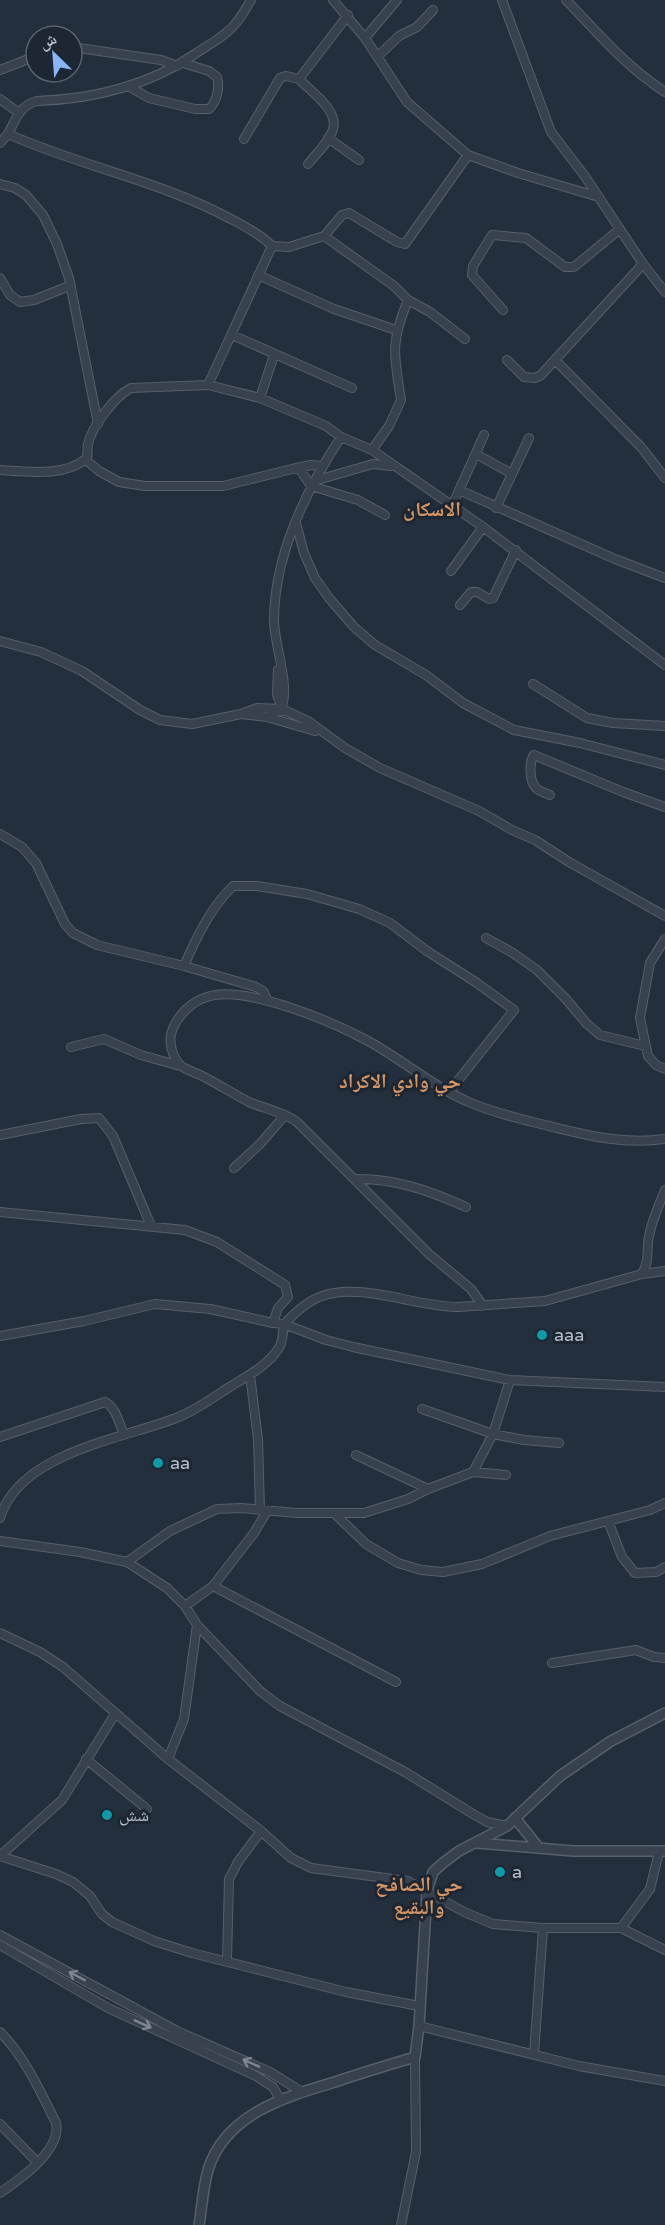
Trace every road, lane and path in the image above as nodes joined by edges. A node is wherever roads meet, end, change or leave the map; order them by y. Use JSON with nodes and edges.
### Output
{"nodes":[{"id":1,"x":251,"y":0,"type":"edge"},
{"id":2,"x":333,"y":0,"type":"edge"},
{"id":3,"x":397,"y":0,"type":"edge"},
{"id":4,"x":502,"y":0,"type":"edge"},
{"id":5,"x":566,"y":0,"type":"edge"},
{"id":6,"x":433,"y":10,"type":"dead end"},
{"id":7,"x":348,"y":15,"type":"junction"},
{"id":8,"x":365,"y":38,"type":"junction"},
{"id":9,"x":84,"y":50,"type":"edge"},
{"id":10,"x":377,"y":57,"type":"junction"},
{"id":11,"x":24,"y":61,"type":"edge"},
{"id":12,"x":180,"y":64,"type":"junction"},
{"id":13,"x":0,"y":70,"type":"edge"},
{"id":14,"x":299,"y":79,"type":"junction"},
{"id":15,"x":128,"y":86,"type":"junction"},
{"id":16,"x":665,"y":92,"type":"edge"},
{"id":17,"x":0,"y":99,"type":"edge"},
{"id":18,"x":19,"y":113,"type":"junction"},
{"id":19,"x":8,"y":134,"type":"junction"},
{"id":20,"x":328,"y":138,"type":"junction"},
{"id":21,"x":244,"y":139,"type":"dead end"},
{"id":22,"x":0,"y":143,"type":"edge"},
{"id":23,"x":468,"y":154,"type":"junction"},
{"id":24,"x":359,"y":160,"type":"dead end"},
{"id":25,"x":308,"y":164,"type":"dead end"},
{"id":26,"x":0,"y":184,"type":"edge"},
{"id":27,"x":598,"y":196,"type":"junction"},
{"id":28,"x":620,"y":229,"type":"junction"},
{"id":29,"x":324,"y":236,"type":"junction"},
{"id":30,"x":272,"y":246,"type":"junction"},
{"id":31,"x":643,"y":264,"type":"junction"},
{"id":32,"x":258,"y":275,"type":"junction"},
{"id":33,"x":0,"y":278,"type":"edge"},
{"id":34,"x":69,"y":286,"type":"junction"},
{"id":35,"x":665,"y":292,"type":"edge"},
{"id":36,"x":408,"y":300,"type":"junction"},
{"id":37,"x":502,"y":310,"type":"dead end"},
{"id":38,"x":396,"y":330,"type":"junction"},
{"id":39,"x":232,"y":335,"type":"junction"},
{"id":40,"x":465,"y":339,"type":"dead end"},
{"id":41,"x":274,"y":355,"type":"junction"},
{"id":42,"x":507,"y":360,"type":"dead end"},
{"id":43,"x":555,"y":360,"type":"junction"},
{"id":44,"x":208,"y":385,"type":"junction"},
{"id":45,"x":352,"y":388,"type":"dead end"},
{"id":46,"x":260,"y":398,"type":"junction"},
{"id":47,"x":98,"y":424,"type":"junction"},
{"id":48,"x":483,"y":435,"type":"dead end"},
{"id":49,"x":341,"y":437,"type":"junction"},
{"id":50,"x":529,"y":438,"type":"dead end"},
{"id":51,"x":372,"y":450,"type":"junction"},
{"id":52,"x":476,"y":454,"type":"junction"},
{"id":53,"x":86,"y":459,"type":"junction"},
{"id":54,"x":322,"y":466,"type":"junction"},
{"id":55,"x":394,"y":466,"type":"junction"},
{"id":56,"x":299,"y":468,"type":"junction"},
{"id":57,"x":0,"y":470,"type":"edge"},
{"id":58,"x":512,"y":474,"type":"junction"},
{"id":59,"x":665,"y":478,"type":"edge"},
{"id":60,"x":313,"y":483,"type":"junction"},
{"id":61,"x":459,"y":490,"type":"junction"},
{"id":62,"x":452,"y":506,"type":"junction"},
{"id":63,"x":496,"y":508,"type":"junction"},
{"id":64,"x":385,"y":515,"type":"dead end"},
{"id":65,"x":296,"y":522,"type":"junction"},
{"id":66,"x":483,"y":526,"type":"junction"},
{"id":67,"x":516,"y":550,"type":"junction"},
{"id":68,"x":451,"y":571,"type":"dead end"},
{"id":69,"x":665,"y":578,"type":"edge"},
{"id":70,"x":460,"y":605,"type":"dead end"},
{"id":71,"x":0,"y":641,"type":"edge"},
{"id":72,"x":665,"y":665,"type":"edge"},
{"id":73,"x":533,"y":684,"type":"dead end"},
{"id":74,"x":282,"y":709,"type":"junction"},
{"id":75,"x":240,"y":714,"type":"junction"},
{"id":76,"x":267,"y":717,"type":"junction"},
{"id":77,"x":291,"y":723,"type":"junction"},
{"id":78,"x":665,"y":726,"type":"edge"},
{"id":79,"x":325,"y":734,"type":"junction"},
{"id":80,"x":665,"y":765,"type":"edge"},
{"id":81,"x":550,"y":795,"type":"dead end"},
{"id":82,"x":665,"y":807,"type":"edge"},
{"id":83,"x":0,"y":834,"type":"edge"},
{"id":84,"x":665,"y":916,"type":"edge"},
{"id":85,"x":486,"y":939,"type":"dead end"},
{"id":86,"x":665,"y":939,"type":"edge"},
{"id":87,"x":184,"y":966,"type":"junction"},
{"id":88,"x":267,"y":999,"type":"junction"},
{"id":89,"x":645,"y":1046,"type":"junction"},
{"id":90,"x":71,"y":1047,"type":"dead end"},
{"id":91,"x":180,"y":1066,"type":"junction"},
{"id":92,"x":665,"y":1069,"type":"edge"},
{"id":93,"x":449,"y":1092,"type":"junction"},
{"id":94,"x":285,"y":1114,"type":"junction"},
{"id":95,"x":0,"y":1135,"type":"edge"},
{"id":96,"x":665,"y":1140,"type":"edge"},
{"id":97,"x":234,"y":1168,"type":"dead end"},
{"id":98,"x":355,"y":1179,"type":"junction"},
{"id":99,"x":665,"y":1190,"type":"edge"},
{"id":100,"x":466,"y":1207,"type":"dead end"},
{"id":101,"x":0,"y":1212,"type":"edge"},
{"id":102,"x":151,"y":1226,"type":"junction"},
{"id":103,"x":665,"y":1271,"type":"edge"},
{"id":104,"x":642,"y":1274,"type":"junction"},
{"id":105,"x":481,"y":1306,"type":"junction"},
{"id":106,"x":273,"y":1323,"type":"junction"},
{"id":107,"x":284,"y":1323,"type":"junction"},
{"id":108,"x":0,"y":1336,"type":"edge"},
{"id":109,"x":250,"y":1375,"type":"junction"},
{"id":110,"x":510,"y":1380,"type":"junction"},
{"id":111,"x":665,"y":1387,"type":"edge"},
{"id":112,"x":422,"y":1409,"type":"dead end"},
{"id":113,"x":124,"y":1434,"type":"junction"},
{"id":114,"x":493,"y":1434,"type":"junction"},
{"id":115,"x":0,"y":1437,"type":"edge"},
{"id":116,"x":559,"y":1443,"type":"dead end"},
{"id":117,"x":356,"y":1455,"type":"dead end"},
{"id":118,"x":473,"y":1472,"type":"junction"},
{"id":119,"x":506,"y":1475,"type":"dead end"},
{"id":120,"x":428,"y":1489,"type":"junction"},
{"id":121,"x":665,"y":1503,"type":"edge"},
{"id":122,"x":263,"y":1511,"type":"junction"},
{"id":123,"x":335,"y":1514,"type":"junction"},
{"id":124,"x":0,"y":1518,"type":"edge"},
{"id":125,"x":608,"y":1521,"type":"junction"},
{"id":126,"x":0,"y":1541,"type":"edge"},
{"id":127,"x":127,"y":1562,"type":"junction"},
{"id":128,"x":665,"y":1567,"type":"edge"},
{"id":129,"x":213,"y":1586,"type":"junction"},
{"id":130,"x":185,"y":1606,"type":"junction"},
{"id":131,"x":197,"y":1625,"type":"junction"},
{"id":132,"x":0,"y":1633,"type":"edge"},
{"id":133,"x":665,"y":1658,"type":"edge"},
{"id":134,"x":552,"y":1663,"type":"dead end"},
{"id":135,"x":396,"y":1682,"type":"dead end"},
{"id":136,"x":665,"y":1713,"type":"edge"},
{"id":137,"x":115,"y":1714,"type":"junction"},
{"id":138,"x":86,"y":1759,"type":"junction"},
{"id":139,"x":168,"y":1759,"type":"junction"},
{"id":140,"x":147,"y":1809,"type":"dead end"},
{"id":141,"x":515,"y":1818,"type":"junction"},
{"id":142,"x":507,"y":1826,"type":"junction"},
{"id":143,"x":261,"y":1831,"type":"junction"},
{"id":144,"x":477,"y":1843,"type":"junction"},
{"id":145,"x":539,"y":1848,"type":"junction"},
{"id":146,"x":662,"y":1852,"type":"edge"},
{"id":147,"x":0,"y":1856,"type":"edge"},
{"id":148,"x":427,"y":1891,"type":"junction"},
{"id":149,"x":543,"y":1928,"type":"junction"},
{"id":150,"x":621,"y":1928,"type":"junction"},
{"id":151,"x":0,"y":1935,"type":"edge"},
{"id":152,"x":0,"y":1945,"type":"edge"},
{"id":153,"x":665,"y":1950,"type":"edge"},
{"id":154,"x":227,"y":1961,"type":"junction"},
{"id":155,"x":419,"y":2006,"type":"junction"},
{"id":156,"x":419,"y":2026,"type":"junction"},
{"id":157,"x":0,"y":2032,"type":"edge"},
{"id":158,"x":534,"y":2054,"type":"junction"},
{"id":159,"x":414,"y":2057,"type":"junction"},
{"id":160,"x":665,"y":2081,"type":"edge"},
{"id":161,"x":302,"y":2092,"type":"junction"},
{"id":162,"x":280,"y":2099,"type":"junction"},
{"id":163,"x":0,"y":2124,"type":"edge"},
{"id":164,"x":37,"y":2162,"type":"junction"},
{"id":165,"x":0,"y":2193,"type":"edge"},
{"id":166,"x":199,"y":2225,"type":"edge"},
{"id":167,"x":401,"y":2225,"type":"edge"}],
"edges":[{"from":1,"to":12,"type":"street"},
{"from":2,"to":7,"type":"street"},
{"from":3,"to":8,"type":"street"},
{"from":4,"to":27,"type":"street"},
{"from":5,"to":16,"type":"street"},
{"from":6,"to":10,"type":"street"},
{"from":7,"to":8,"type":"street"},
{"from":7,"to":14,"type":"street"},
{"from":8,"to":10,"type":"street"},
{"from":9,"to":12,"type":"street"},
{"from":10,"to":23,"type":"street"},
{"from":11,"to":13,"type":"street"},
{"from":12,"to":15,"type":"street"},
{"from":12,"to":15,"type":"street"},
{"from":14,"to":20,"type":"street"},
{"from":14,"to":21,"type":"street"},
{"from":15,"to":18,"type":"street"},
{"from":17,"to":18,"type":"street"},
{"from":18,"to":19,"type":"street"},
{"from":19,"to":22,"type":"street"},
{"from":19,"to":30,"type":"street"},
{"from":20,"to":24,"type":"street"},
{"from":20,"to":25,"type":"street"},
{"from":23,"to":27,"type":"street"},
{"from":23,"to":29,"type":"street"},
{"from":26,"to":34,"type":"street"},
{"from":27,"to":28,"type":"street"},
{"from":28,"to":31,"type":"street"},
{"from":28,"to":37,"type":"street"},
{"from":29,"to":30,"type":"street"},
{"from":29,"to":36,"type":"street"},
{"from":30,"to":32,"type":"street"},
{"from":31,"to":35,"type":"street"},
{"from":31,"to":43,"type":"street"},
{"from":32,"to":38,"type":"street"},
{"from":32,"to":39,"type":"street"},
{"from":33,"to":34,"type":"street"},
{"from":34,"to":47,"type":"street"},
{"from":36,"to":38,"type":"street"},
{"from":36,"to":40,"type":"street"},
{"from":38,"to":51,"type":"street"},
{"from":39,"to":41,"type":"street"},
{"from":39,"to":44,"type":"street"},
{"from":41,"to":45,"type":"street"},
{"from":41,"to":46,"type":"street"},
{"from":42,"to":43,"type":"street"},
{"from":43,"to":59,"type":"street"},
{"from":44,"to":46,"type":"street"},
{"from":44,"to":47,"type":"street"},
{"from":46,"to":49,"type":"street"},
{"from":47,"to":53,"type":"street"},
{"from":48,"to":52,"type":"street"},
{"from":49,"to":51,"type":"street"},
{"from":49,"to":54,"type":"street"},
{"from":50,"to":58,"type":"street"},
{"from":51,"to":55,"type":"street"},
{"from":52,"to":58,"type":"street"},
{"from":52,"to":61,"type":"street"},
{"from":53,"to":56,"type":"street"},
{"from":53,"to":57,"type":"street"},
{"from":54,"to":56,"type":"street"},
{"from":54,"to":60,"type":"street"},
{"from":55,"to":60,"type":"street"},
{"from":55,"to":62,"type":"street"},
{"from":56,"to":60,"type":"street"},
{"from":58,"to":63,"type":"street"},
{"from":60,"to":64,"type":"street"},
{"from":60,"to":65,"type":"street"},
{"from":61,"to":62,"type":"street"},
{"from":61,"to":63,"type":"street"},
{"from":62,"to":66,"type":"street"},
{"from":63,"to":69,"type":"street"},
{"from":65,"to":74,"type":"street"},
{"from":65,"to":80,"type":"street"},
{"from":66,"to":67,"type":"street"},
{"from":66,"to":68,"type":"street"},
{"from":67,"to":70,"type":"street"},
{"from":67,"to":72,"type":"street"},
{"from":71,"to":75,"type":"street"},
{"from":73,"to":78,"type":"street"},
{"from":74,"to":75,"type":"street"},
{"from":74,"to":76,"type":"street"},
{"from":74,"to":77,"type":"street"},
{"from":74,"to":79,"type":"street"},
{"from":75,"to":76,"type":"street"},
{"from":76,"to":77,"type":"street"},
{"from":77,"to":79,"type":"street"},
{"from":79,"to":84,"type":"street"},
{"from":81,"to":82,"type":"street"},
{"from":83,"to":87,"type":"street"},
{"from":85,"to":89,"type":"street"},
{"from":86,"to":89,"type":"street"},
{"from":87,"to":88,"type":"street"},
{"from":87,"to":93,"type":"street"},
{"from":88,"to":91,"type":"street"},
{"from":88,"to":93,"type":"street"},
{"from":89,"to":92,"type":"street"},
{"from":90,"to":91,"type":"street"},
{"from":91,"to":94,"type":"street"},
{"from":93,"to":96,"type":"street"},
{"from":94,"to":97,"type":"street"},
{"from":94,"to":98,"type":"street"},
{"from":95,"to":102,"type":"street"},
{"from":98,"to":100,"type":"street"},
{"from":98,"to":105,"type":"street"},
{"from":99,"to":104,"type":"street"},
{"from":101,"to":102,"type":"street"},
{"from":102,"to":106,"type":"street"},
{"from":103,"to":104,"type":"street"},
{"from":104,"to":105,"type":"street"},
{"from":105,"to":107,"type":"street"},
{"from":106,"to":107,"type":"street"},
{"from":106,"to":108,"type":"street"},
{"from":107,"to":109,"type":"street"},
{"from":107,"to":110,"type":"street"},
{"from":109,"to":113,"type":"street"},
{"from":109,"to":122,"type":"street"},
{"from":110,"to":111,"type":"street"},
{"from":110,"to":114,"type":"street"},
{"from":112,"to":114,"type":"street"},
{"from":113,"to":115,"type":"street"},
{"from":113,"to":124,"type":"street"},
{"from":114,"to":116,"type":"street"},
{"from":114,"to":118,"type":"street"},
{"from":117,"to":120,"type":"street"},
{"from":118,"to":119,"type":"street"},
{"from":118,"to":120,"type":"street"},
{"from":120,"to":123,"type":"street"},
{"from":121,"to":125,"type":"street"},
{"from":122,"to":123,"type":"street"},
{"from":122,"to":127,"type":"street"},
{"from":122,"to":129,"type":"street"},
{"from":123,"to":125,"type":"street"},
{"from":125,"to":128,"type":"street"},
{"from":126,"to":127,"type":"street"},
{"from":127,"to":130,"type":"street"},
{"from":129,"to":130,"type":"street"},
{"from":129,"to":135,"type":"street"},
{"from":130,"to":131,"type":"street"},
{"from":131,"to":139,"type":"street"},
{"from":131,"to":142,"type":"street"},
{"from":132,"to":137,"type":"street"},
{"from":133,"to":134,"type":"street"},
{"from":136,"to":141,"type":"street"},
{"from":137,"to":138,"type":"street"},
{"from":137,"to":139,"type":"street"},
{"from":138,"to":140,"type":"street"},
{"from":138,"to":147,"type":"street"},
{"from":139,"to":143,"type":"street"},
{"from":141,"to":142,"type":"street"},
{"from":141,"to":145,"type":"street"},
{"from":142,"to":144,"type":"street"},
{"from":143,"to":148,"type":"street"},
{"from":143,"to":154,"type":"street"},
{"from":144,"to":145,"type":"street"},
{"from":144,"to":148,"type":"street"},
{"from":145,"to":146,"type":"street"},
{"from":146,"to":150,"type":"street"},
{"from":147,"to":154,"type":"street"},
{"from":148,"to":149,"type":"street"},
{"from":148,"to":155,"type":"street"},
{"from":149,"to":150,"type":"street"},
{"from":149,"to":158,"type":"street"},
{"from":150,"to":153,"type":"street"},
{"from":161,"to":151,"type":"street","one_way":true},
{"from":152,"to":162,"type":"street","one_way":true},
{"from":154,"to":155,"type":"street"},
{"from":155,"to":156,"type":"street"},
{"from":156,"to":158,"type":"street"},
{"from":156,"to":159,"type":"street"},
{"from":157,"to":164,"type":"street"},
{"from":158,"to":160,"type":"street"},
{"from":159,"to":161,"type":"street"},
{"from":159,"to":167,"type":"street"},
{"from":161,"to":162,"type":"street"},
{"from":162,"to":166,"type":"street"},
{"from":163,"to":164,"type":"street"},
{"from":164,"to":165,"type":"street"}]}
